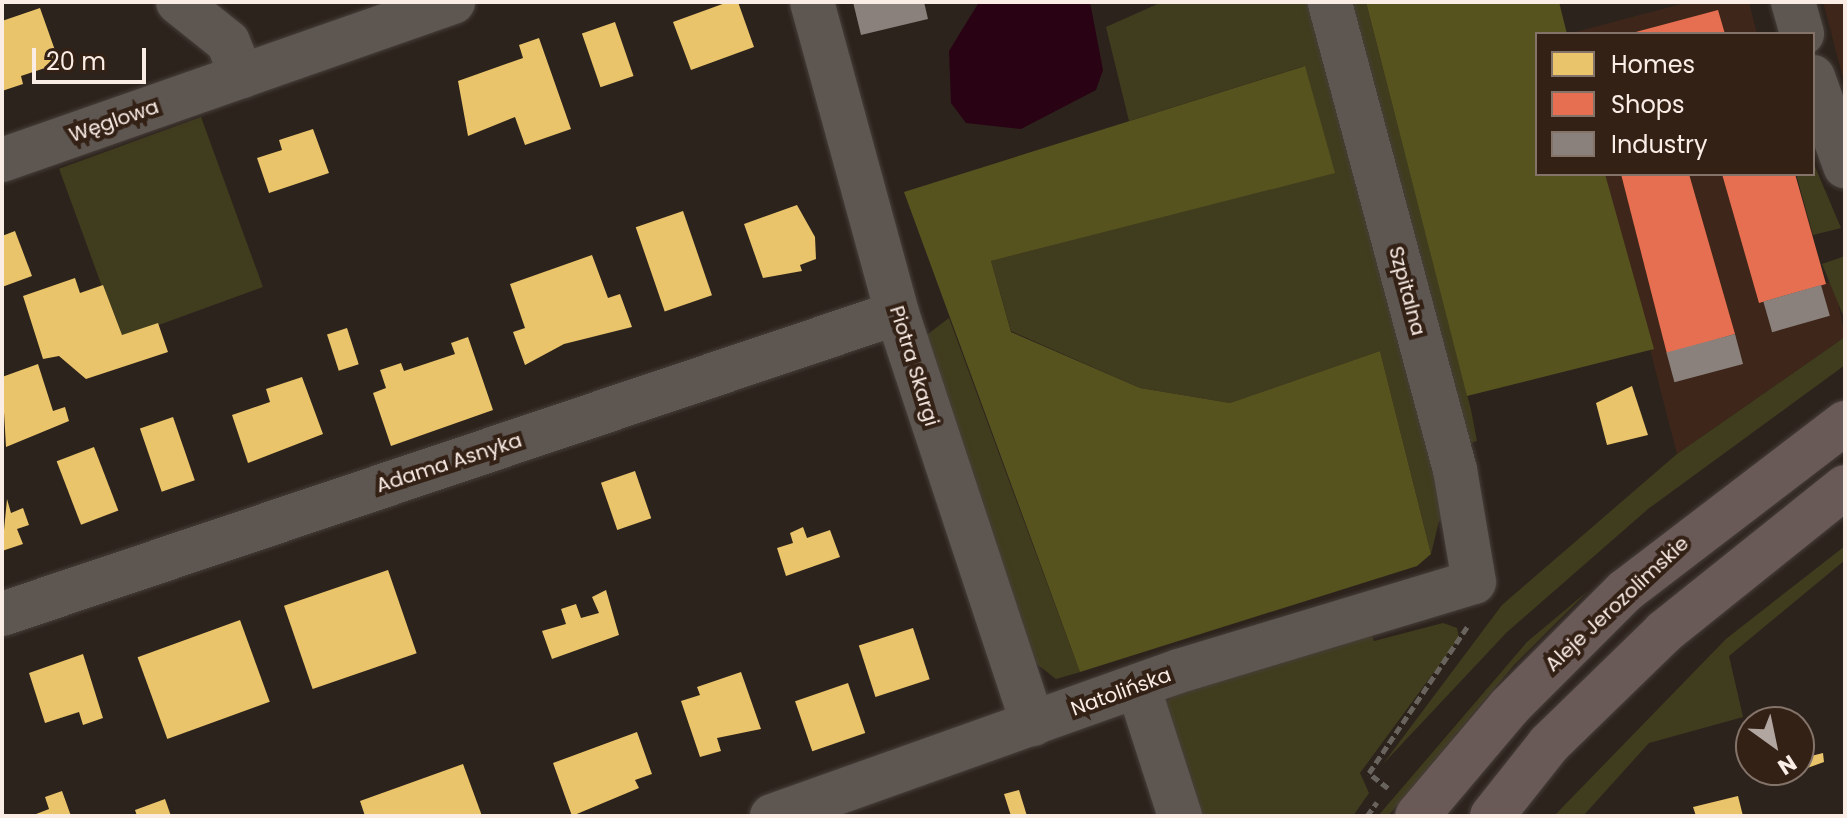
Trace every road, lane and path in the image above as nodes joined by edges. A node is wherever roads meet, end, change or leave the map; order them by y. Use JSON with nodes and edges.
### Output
{"nodes":[{"id":1,"x":178,"y":2,"type":"edge"},
{"id":2,"x":453,"y":2,"type":"edge"},
{"id":3,"x":812,"y":2,"type":"edge"},
{"id":4,"x":1330,"y":2,"type":"edge"},
{"id":5,"x":1793,"y":2,"type":"edge"},
{"id":6,"x":1801,"y":32,"type":"edge"},
{"id":7,"x":242,"y":76,"type":"junction"},
{"id":8,"x":1815,"y":83,"type":"edge"},
{"id":9,"x":2,"y":160,"type":"edge"},
{"id":10,"x":1845,"y":166,"type":"edge"},
{"id":11,"x":897,"y":313,"type":"junction"},
{"id":12,"x":1845,"y":423,"type":"edge"},
{"id":13,"x":1845,"y":487,"type":"edge"},
{"id":14,"x":1474,"y":582,"type":"joint"},
{"id":15,"x":2,"y":614,"type":"edge"},
{"id":16,"x":1466,"y":631,"type":"dead end"},
{"id":17,"x":1138,"y":686,"type":"junction"},
{"id":18,"x":1033,"y":724,"type":"junction"},
{"id":19,"x":1403,"y":802,"type":"edge"},
{"id":20,"x":772,"y":816,"type":"edge"},
{"id":21,"x":1180,"y":816,"type":"edge"},
{"id":22,"x":1492,"y":816,"type":"edge"}],
"edges":[{"from":1,"to":7,"type":"street"},
{"from":2,"to":7,"type":"street","name":"Węglowa"},
{"from":3,"to":11,"type":"street","name":"Piotra Skargi"},
{"from":4,"to":14,"type":"street","name":"Szpitalna"},
{"from":5,"to":6,"type":"street"},
{"from":7,"to":9,"type":"street","name":"Węglowa"},
{"from":8,"to":10,"type":"street"},
{"from":11,"to":15,"type":"street","name":"Adama Asnyka"},
{"from":11,"to":18,"type":"street","name":"Piotra Skargi"},
{"from":12,"to":19,"type":"main road","name":"Aleje Jerozolimskie"},
{"from":13,"to":22,"type":"main road"},
{"from":14,"to":17,"type":"street","name":"Natolińska"},
{"from":16,"to":19,"type":"path"},
{"from":17,"to":18,"type":"street","name":"Natolińska"},
{"from":17,"to":21,"type":"street"},
{"from":18,"to":20,"type":"street","name":"Natolińska"}]}
